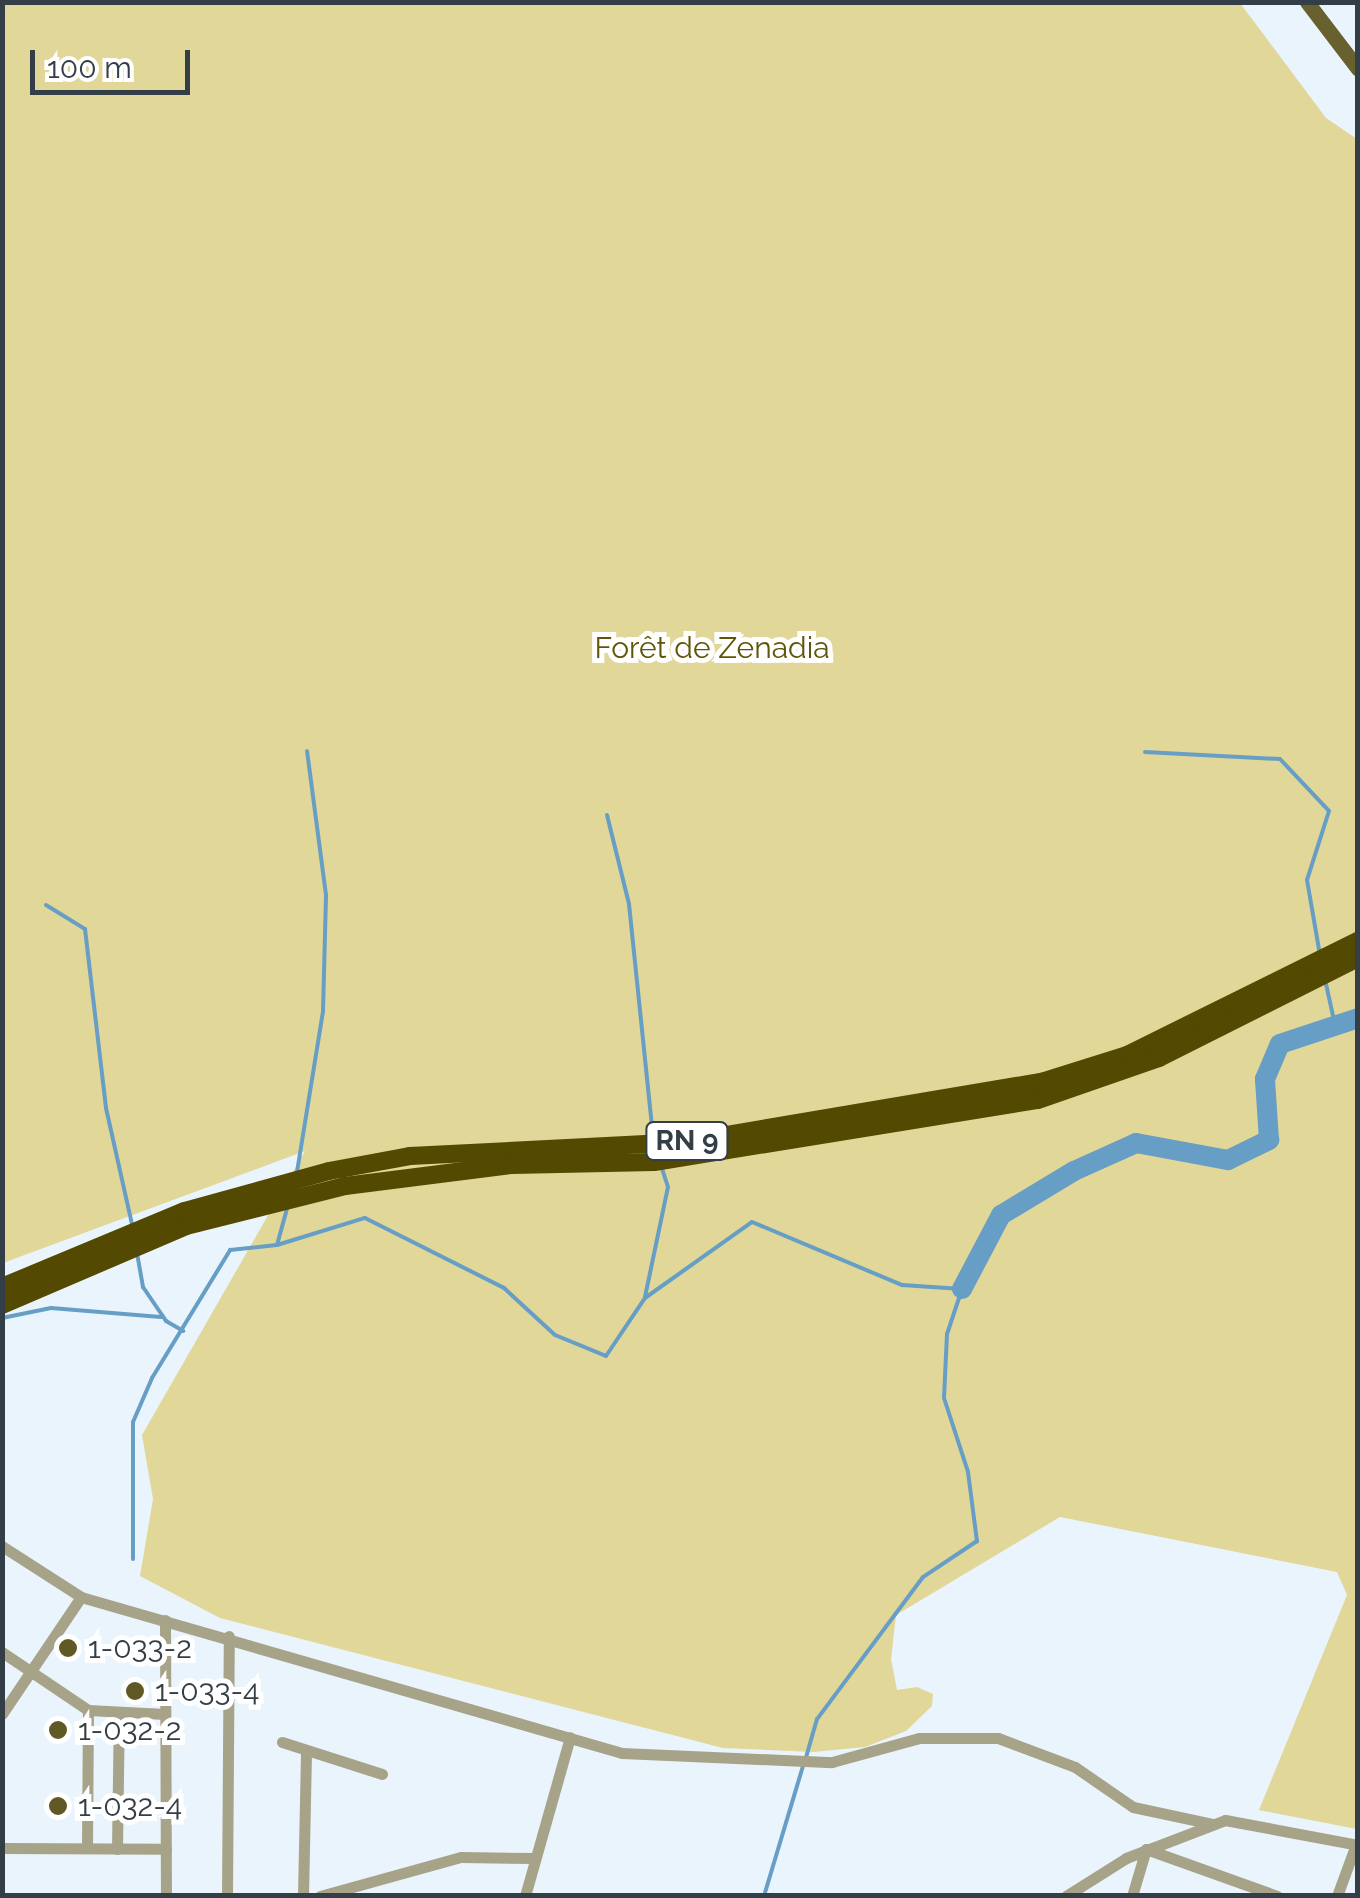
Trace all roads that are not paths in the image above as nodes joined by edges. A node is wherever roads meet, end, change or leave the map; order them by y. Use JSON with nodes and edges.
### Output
{"nodes":[{"id":1,"x":1307,"y":2,"type":"edge"},
{"id":2,"x":1358,"y":70,"type":"edge"},
{"id":3,"x":1358,"y":941,"type":"edge"},
{"id":4,"x":1358,"y":958,"type":"edge"},
{"id":5,"x":2,"y":1287,"type":"edge"},
{"id":6,"x":2,"y":1304,"type":"edge"},
{"id":7,"x":2,"y":1546,"type":"edge"},
{"id":8,"x":81,"y":1597,"type":"junction"},
{"id":9,"x":165,"y":1620,"type":"junction"},
{"id":10,"x":229,"y":1636,"type":"junction"},
{"id":11,"x":2,"y":1652,"type":"edge"},
{"id":12,"x":32,"y":1671,"type":"junction"},
{"id":13,"x":88,"y":1710,"type":"junction"},
{"id":14,"x":119,"y":1712,"type":"junction"},
{"id":15,"x":2,"y":1714,"type":"edge"},
{"id":16,"x":166,"y":1714,"type":"junction"},
{"id":17,"x":570,"y":1737,"type":"junction"},
{"id":18,"x":282,"y":1742,"type":"dead end"},
{"id":19,"x":306,"y":1750,"type":"junction"},
{"id":20,"x":382,"y":1774,"type":"dead end"},
{"id":21,"x":1212,"y":1824,"type":"junction"},
{"id":22,"x":1357,"y":1845,"type":"edge"},
{"id":23,"x":2,"y":1848,"type":"edge"},
{"id":24,"x":86,"y":1848,"type":"junction"},
{"id":25,"x":117,"y":1848,"type":"junction"},
{"id":26,"x":1146,"y":1848,"type":"junction"},
{"id":27,"x":166,"y":1849,"type":"junction"},
{"id":28,"x":534,"y":1858,"type":"junction"},
{"id":29,"x":166,"y":1896,"type":"edge"},
{"id":30,"x":227,"y":1896,"type":"edge"},
{"id":31,"x":303,"y":1896,"type":"edge"},
{"id":32,"x":320,"y":1896,"type":"edge"},
{"id":33,"x":526,"y":1896,"type":"edge"},
{"id":34,"x":1066,"y":1896,"type":"edge"},
{"id":35,"x":1132,"y":1896,"type":"edge"},
{"id":36,"x":1277,"y":1896,"type":"edge"},
{"id":37,"x":1337,"y":1896,"type":"edge"}],
"edges":[{"from":1,"to":2,"type":"main road"},
{"from":3,"to":5,"type":"highway","number":"RN 9"},
{"from":4,"to":6,"type":"highway","number":"RN 9"},
{"from":7,"to":8,"type":"street"},
{"from":8,"to":9,"type":"street"},
{"from":8,"to":12,"type":"street"},
{"from":9,"to":10,"type":"street"},
{"from":9,"to":16,"type":"street"},
{"from":10,"to":17,"type":"street"},
{"from":10,"to":30,"type":"street"},
{"from":11,"to":12,"type":"street"},
{"from":12,"to":13,"type":"street"},
{"from":12,"to":15,"type":"street"},
{"from":13,"to":14,"type":"street"},
{"from":13,"to":24,"type":"street"},
{"from":14,"to":16,"type":"street"},
{"from":14,"to":25,"type":"street"},
{"from":16,"to":27,"type":"street"},
{"from":17,"to":21,"type":"street"},
{"from":17,"to":28,"type":"street"},
{"from":18,"to":19,"type":"street"},
{"from":19,"to":20,"type":"street"},
{"from":19,"to":31,"type":"street"},
{"from":21,"to":22,"type":"street"},
{"from":21,"to":26,"type":"street"},
{"from":22,"to":37,"type":"street"},
{"from":23,"to":24,"type":"street"},
{"from":24,"to":25,"type":"street"},
{"from":25,"to":27,"type":"street"},
{"from":26,"to":34,"type":"street"},
{"from":26,"to":35,"type":"street"},
{"from":26,"to":36,"type":"street"},
{"from":27,"to":29,"type":"street"},
{"from":28,"to":32,"type":"street"},
{"from":28,"to":33,"type":"street"}]}
